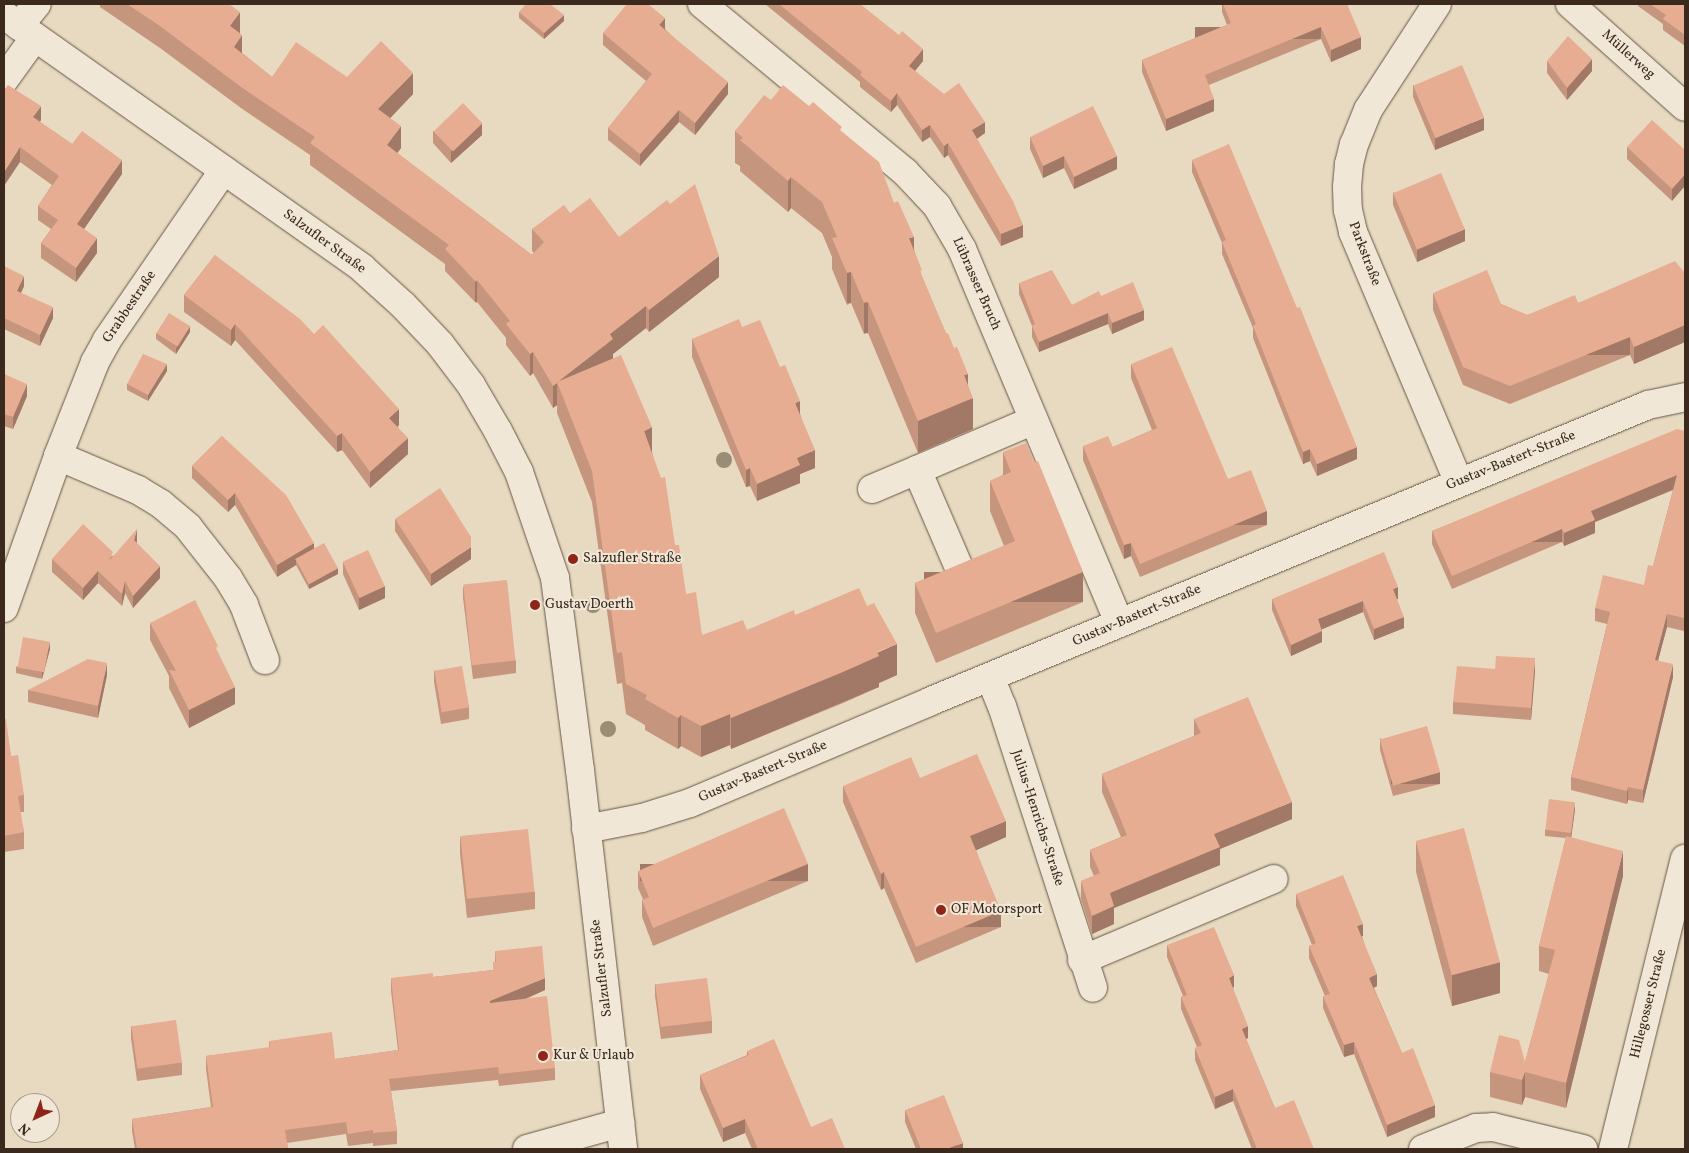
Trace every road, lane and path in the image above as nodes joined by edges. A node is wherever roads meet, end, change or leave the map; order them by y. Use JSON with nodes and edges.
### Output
{"nodes":[{"id":1,"x":37,"y":4,"type":"edge"},
{"id":2,"x":702,"y":4,"type":"edge"},
{"id":3,"x":1437,"y":4,"type":"edge"},
{"id":4,"x":1570,"y":4,"type":"edge"},
{"id":5,"x":19,"y":26,"type":"edge"},
{"id":6,"x":4,"y":80,"type":"edge"},
{"id":7,"x":1685,"y":107,"type":"edge"},
{"id":8,"x":224,"y":170,"type":"junction"},
{"id":9,"x":1685,"y":397,"type":"edge"},
{"id":10,"x":1034,"y":420,"type":"junction"},
{"id":11,"x":58,"y":456,"type":"junction"},
{"id":12,"x":917,"y":470,"type":"junction"},
{"id":13,"x":1459,"y":483,"type":"junction"},
{"id":14,"x":872,"y":489,"type":"dead end"},
{"id":15,"x":960,"y":570,"type":"edge"},
{"id":16,"x":4,"y":608,"type":"edge"},
{"id":17,"x":1119,"y":624,"type":"junction"},
{"id":18,"x":265,"y":660,"type":"dead end"},
{"id":19,"x":990,"y":677,"type":"junction"},
{"id":20,"x":586,"y":829,"type":"junction"},
{"id":21,"x":1685,"y":859,"type":"edge"},
{"id":22,"x":1274,"y":879,"type":"dead end"},
{"id":23,"x":1082,"y":960,"type":"junction"},
{"id":24,"x":1093,"y":988,"type":"dead end"},
{"id":25,"x":621,"y":1136,"type":"edge"},
{"id":26,"x":528,"y":1149,"type":"edge"},
{"id":27,"x":1423,"y":1149,"type":"edge"},
{"id":28,"x":1583,"y":1149,"type":"edge"},
{"id":29,"x":1613,"y":1149,"type":"edge"}],
"edges":[{"from":1,"to":5,"type":"street"},
{"from":2,"to":10,"type":"street","name":"Lübrasser Bruch"},
{"from":3,"to":13,"type":"street","name":"Parkstraße"},
{"from":4,"to":7,"type":"street","name":"Müllerweg"},
{"from":5,"to":6,"type":"street"},
{"from":5,"to":8,"type":"street","name":"Salzufler Straße"},
{"from":8,"to":11,"type":"street","name":"Grabbestraße"},
{"from":8,"to":20,"type":"street","name":"Salzufler Straße"},
{"from":9,"to":13,"type":"street","name":"Gustav-Bastert-Straße"},
{"from":10,"to":12,"type":"street"},
{"from":10,"to":17,"type":"street","name":"Lübrasser Bruch"},
{"from":11,"to":16,"type":"street","name":"Grabbestraße"},
{"from":11,"to":18,"type":"street"},
{"from":12,"to":14,"type":"street"},
{"from":12,"to":15,"type":"street"},
{"from":13,"to":17,"type":"street","name":"Gustav-Bastert-Straße"},
{"from":17,"to":19,"type":"street","name":"Gustav-Bastert-Straße"},
{"from":19,"to":20,"type":"street","name":"Gustav-Bastert-Straße"},
{"from":19,"to":23,"type":"street","name":"Julius-Henrichs-Straße"},
{"from":20,"to":25,"type":"street","name":"Salzufler Straße"},
{"from":21,"to":29,"type":"street","name":"Hillegosser Straße"},
{"from":22,"to":23,"type":"street"},
{"from":23,"to":24,"type":"street","name":"Julius-Henrichs-Straße"},
{"from":25,"to":26,"type":"street"},
{"from":27,"to":28,"type":"street"}]}
